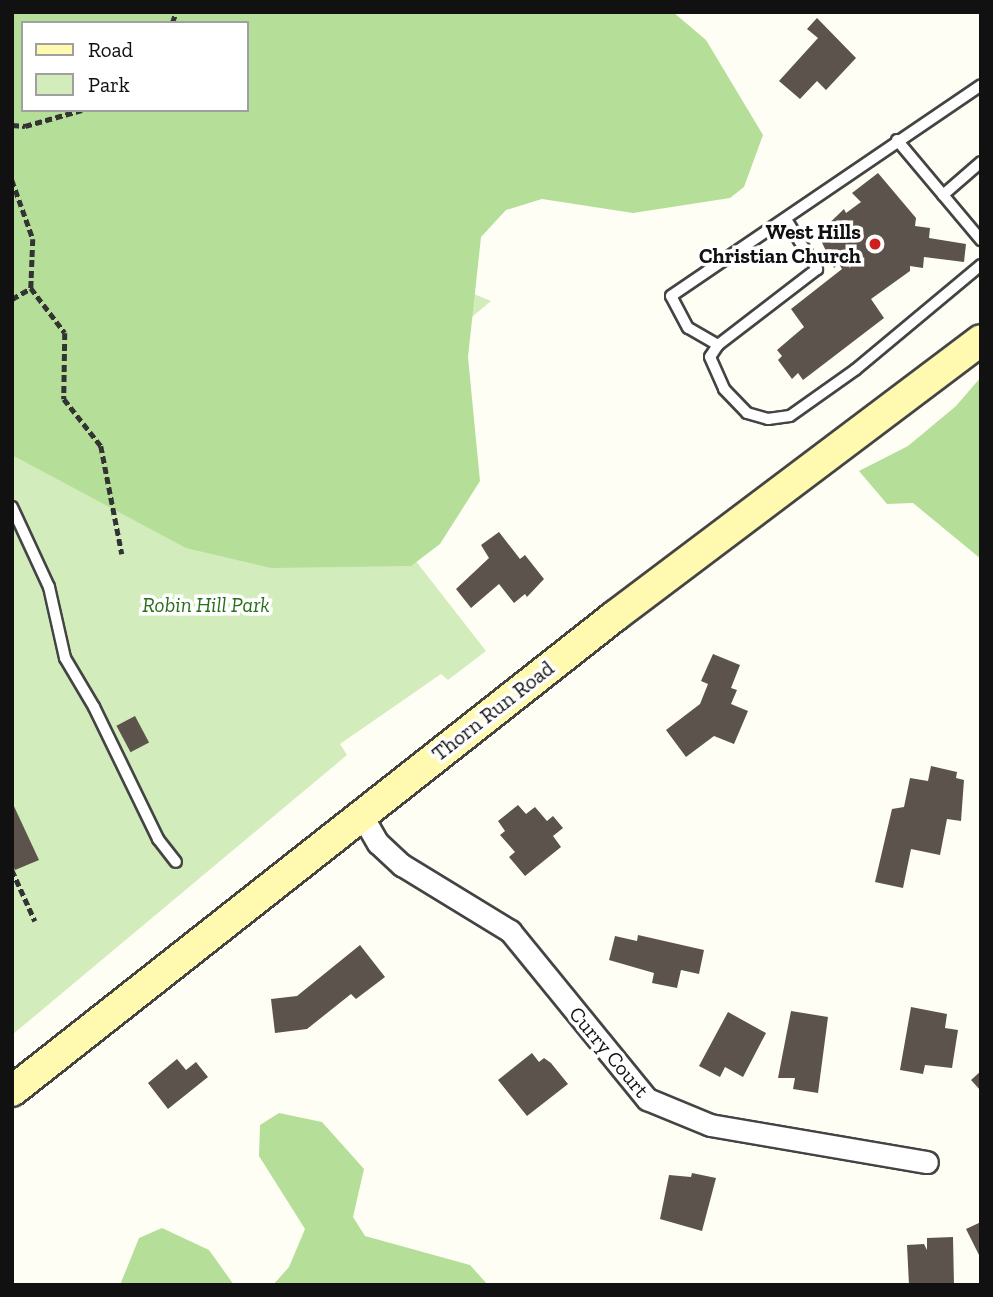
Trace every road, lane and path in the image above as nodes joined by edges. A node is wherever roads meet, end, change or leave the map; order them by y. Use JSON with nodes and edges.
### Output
{"nodes":[{"id":1,"x":981,"y":85,"type":"edge"},
{"id":2,"x":75,"y":112,"type":"edge"},
{"id":3,"x":12,"y":125,"type":"edge"},
{"id":4,"x":897,"y":140,"type":"junction"},
{"id":5,"x":981,"y":162,"type":"edge"},
{"id":6,"x":12,"y":180,"type":"edge"},
{"id":7,"x":943,"y":195,"type":"junction"},
{"id":8,"x":787,"y":221,"type":"junction"},
{"id":9,"x":981,"y":240,"type":"edge"},
{"id":10,"x":981,"y":265,"type":"edge"},
{"id":11,"x":31,"y":288,"type":"junction"},
{"id":12,"x":12,"y":299,"type":"edge"},
{"id":13,"x":981,"y":340,"type":"edge"},
{"id":14,"x":718,"y":345,"type":"junction"},
{"id":15,"x":12,"y":508,"type":"edge"},
{"id":16,"x":122,"y":554,"type":"dead end"},
{"id":17,"x":361,"y":814,"type":"junction"},
{"id":18,"x":176,"y":862,"type":"dead end"},
{"id":19,"x":12,"y":870,"type":"edge"},
{"id":20,"x":36,"y":921,"type":"dead end"},
{"id":21,"x":12,"y":1091,"type":"edge"},
{"id":22,"x":927,"y":1162,"type":"dead end"}],
"edges":[{"from":1,"to":4,"type":"lane"},
{"from":2,"to":3,"type":"path"},
{"from":4,"to":7,"type":"lane"},
{"from":4,"to":8,"type":"lane"},
{"from":5,"to":7,"type":"lane"},
{"from":6,"to":11,"type":"path"},
{"from":7,"to":9,"type":"lane"},
{"from":8,"to":14,"type":"lane"},
{"from":8,"to":14,"type":"lane"},
{"from":10,"to":14,"type":"lane"},
{"from":11,"to":12,"type":"path"},
{"from":11,"to":16,"type":"path"},
{"from":13,"to":17,"type":"street","name":"Thorn Run Road"},
{"from":15,"to":18,"type":"lane"},
{"from":17,"to":21,"type":"street","name":"Thorn Run Road"},
{"from":17,"to":22,"type":"street","name":"Curry Court"},
{"from":19,"to":20,"type":"path"}]}
